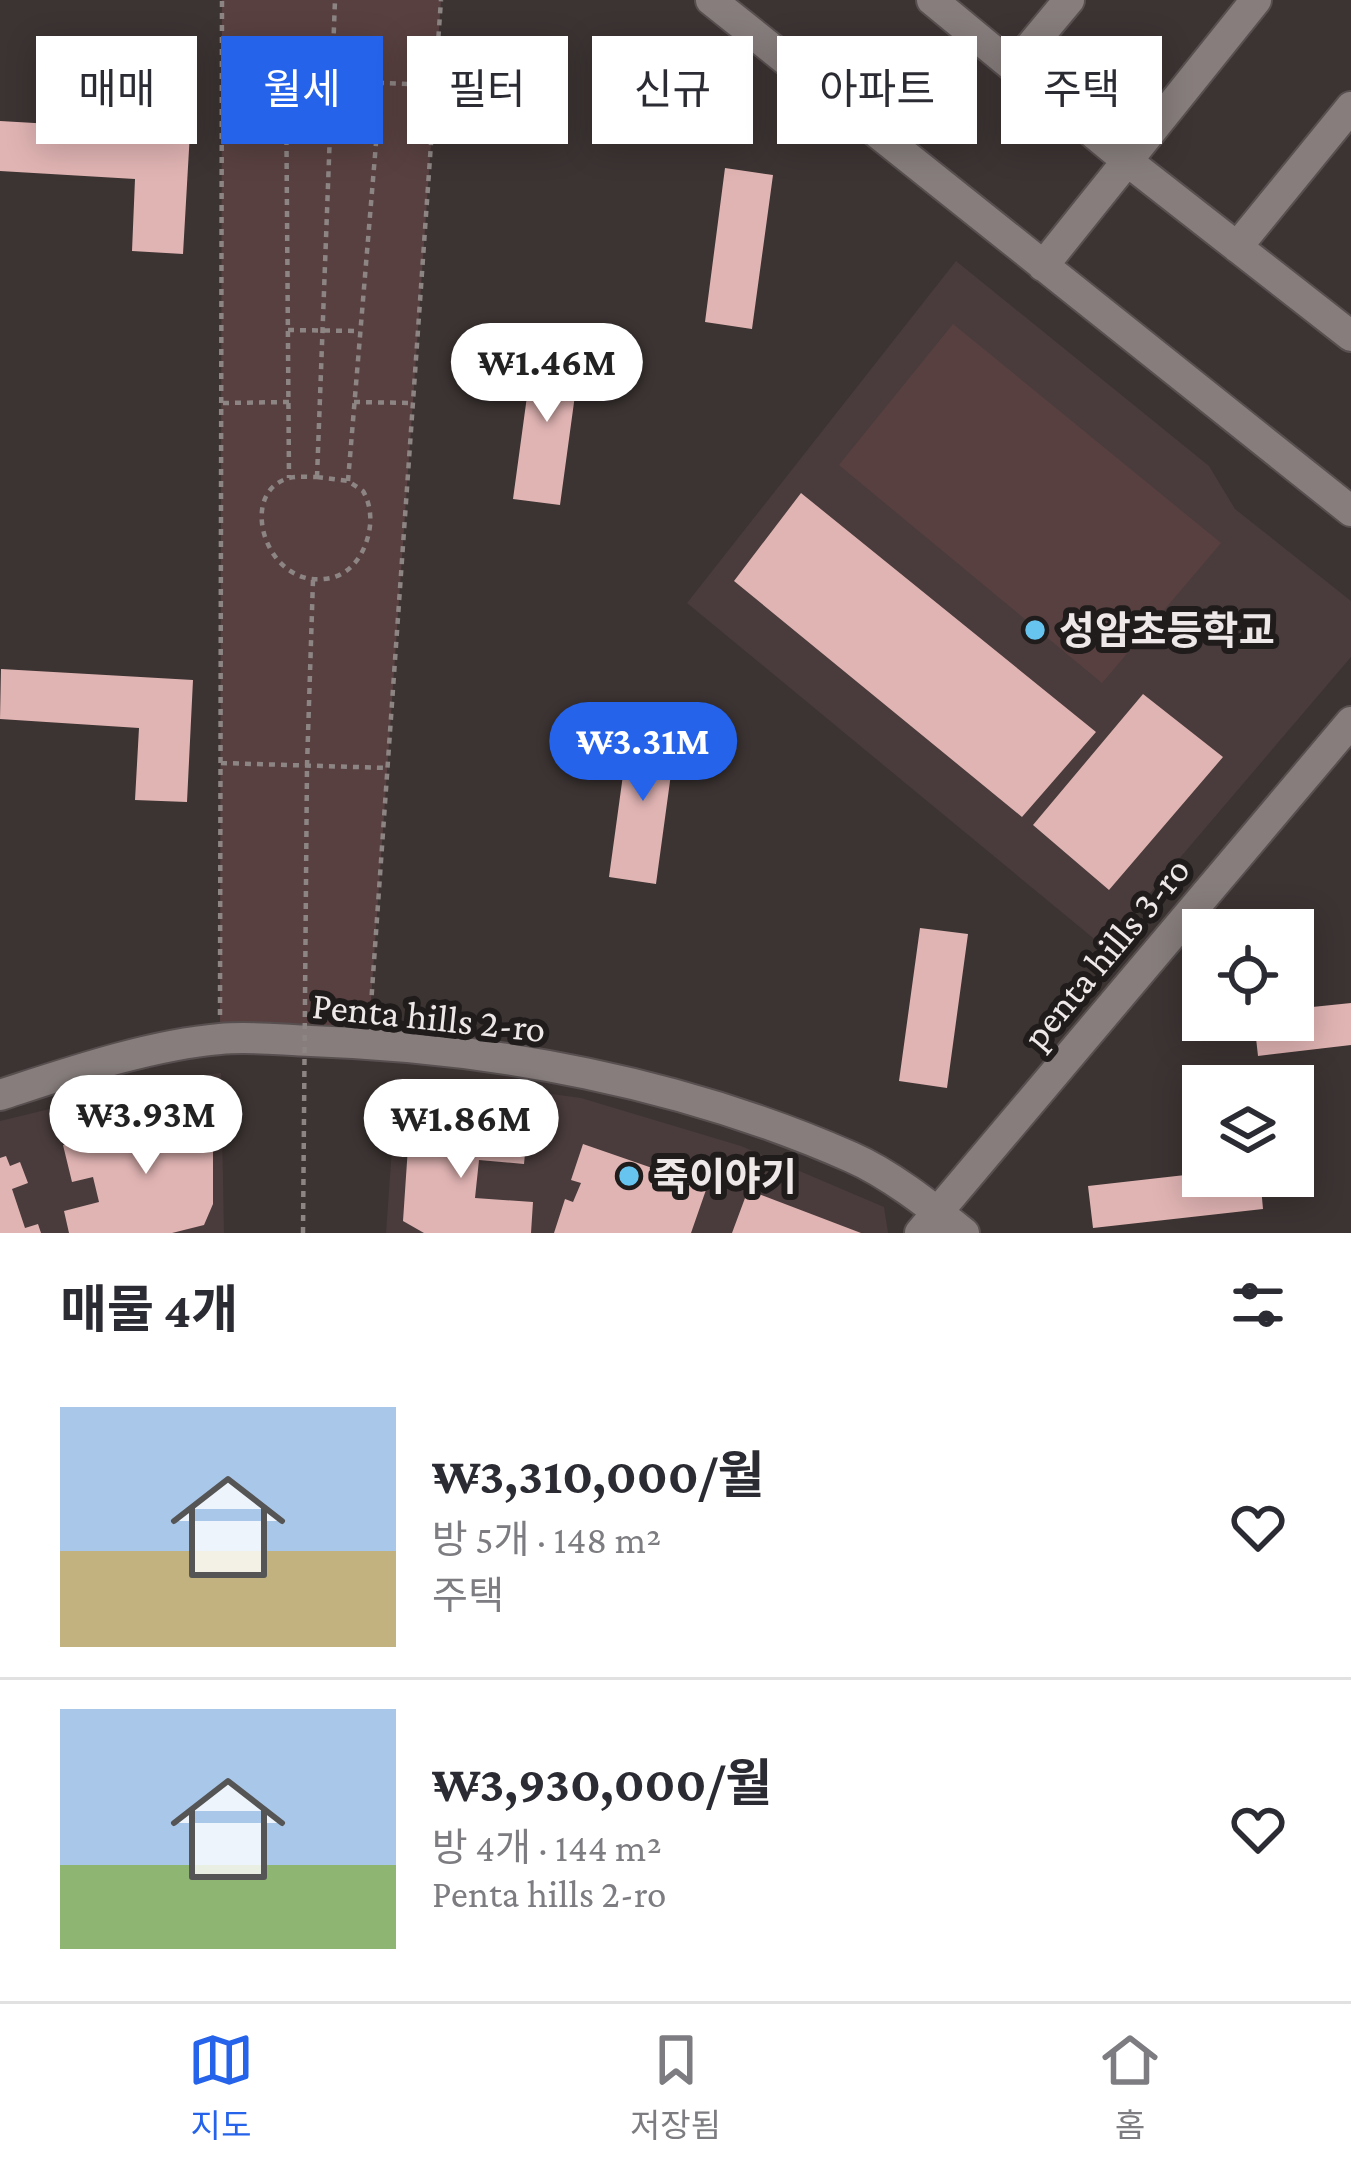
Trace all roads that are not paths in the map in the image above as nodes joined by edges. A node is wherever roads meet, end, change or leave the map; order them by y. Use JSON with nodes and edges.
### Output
{"nodes":[{"id":1,"x":711,"y":0,"type":"edge"},
{"id":2,"x":932,"y":0,"type":"edge"},
{"id":3,"x":1070,"y":0,"type":"edge"},
{"id":4,"x":1256,"y":0,"type":"edge"},
{"id":5,"x":1039,"y":36,"type":"edge"},
{"id":6,"x":1001,"y":56,"type":"edge"},
{"id":7,"x":1351,"y":107,"type":"edge"},
{"id":8,"x":1107,"y":144,"type":"edge"},
{"id":9,"x":1126,"y":160,"type":"junction"},
{"id":10,"x":1237,"y":248,"type":"junction"},
{"id":11,"x":1043,"y":266,"type":"junction"},
{"id":12,"x":1348,"y":326,"type":"edge"},
{"id":13,"x":1351,"y":512,"type":"edge"},
{"id":14,"x":1351,"y":722,"type":"edge"},
{"id":15,"x":0,"y":1095,"type":"edge"},
{"id":16,"x":928,"y":1222,"type":"edge"},
{"id":17,"x":964,"y":1233,"type":"edge"}],
"edges":[{"from":1,"to":11,"type":"street"},
{"from":2,"to":6,"type":"street"},
{"from":3,"to":5,"type":"street"},
{"from":4,"to":9,"type":"street"},
{"from":7,"to":10,"type":"street"},
{"from":8,"to":9,"type":"street"},
{"from":9,"to":10,"type":"street"},
{"from":9,"to":11,"type":"street"},
{"from":10,"to":12,"type":"street"},
{"from":11,"to":13,"type":"street"},
{"from":14,"to":16,"type":"street","name":"penta hills 3-ro"},
{"from":15,"to":16,"type":"street","name":"Penta hills 2-ro"},
{"from":16,"to":17,"type":"street","name":"Penta hills 2-ro"}]}
